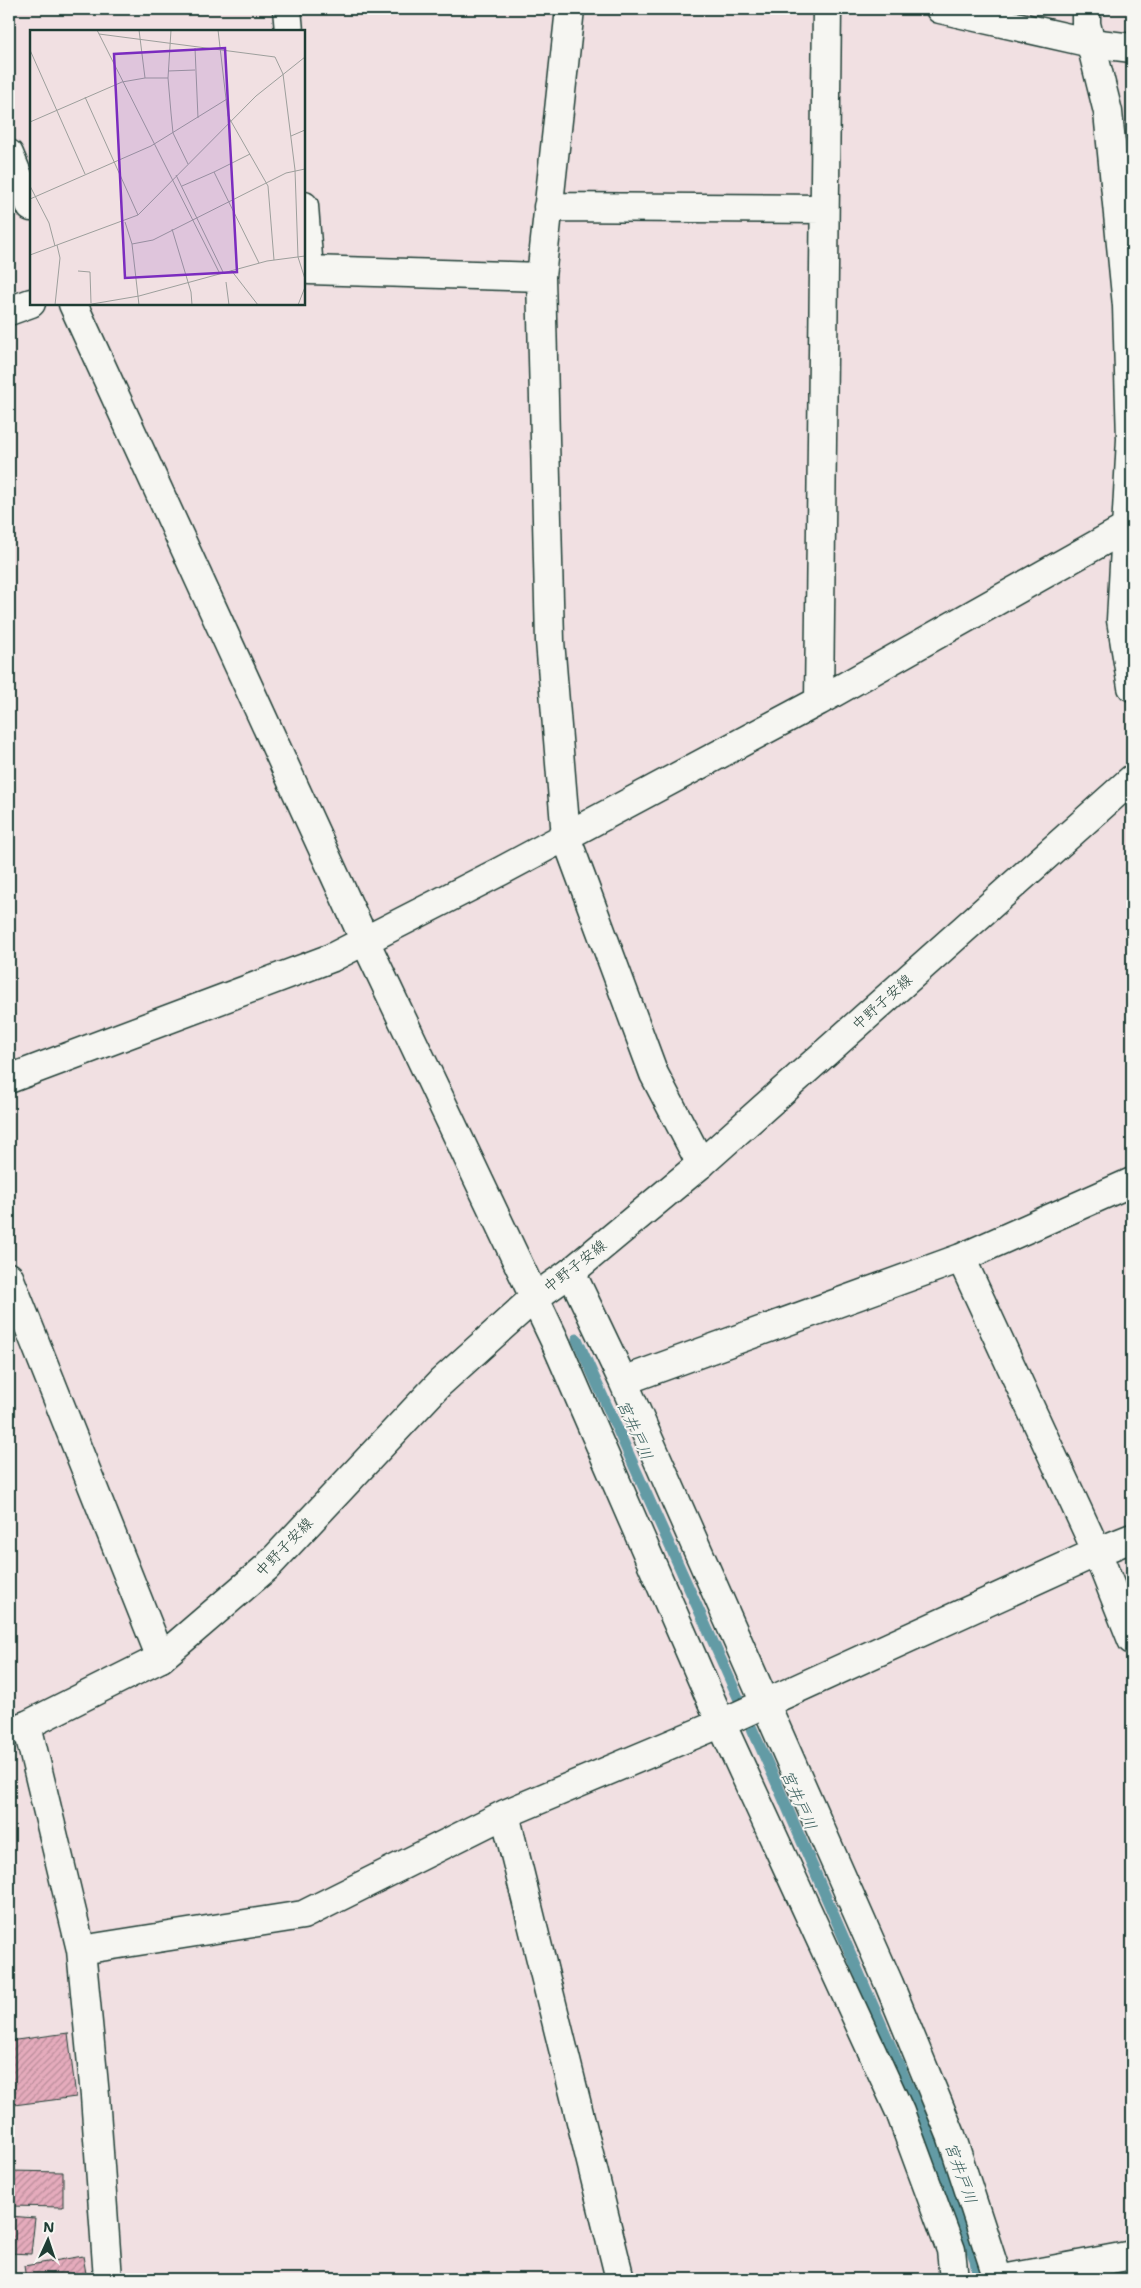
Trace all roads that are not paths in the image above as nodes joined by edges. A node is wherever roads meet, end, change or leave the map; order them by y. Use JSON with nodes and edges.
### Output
{"nodes":[{"id":1,"x":287,"y":9,"type":"edge"},
{"id":2,"x":570,"y":9,"type":"edge"},
{"id":3,"x":827,"y":9,"type":"edge"},
{"id":4,"x":940,"y":9,"type":"edge"},
{"id":5,"x":1086,"y":9,"type":"edge"},
{"id":6,"x":289,"y":30,"type":"edge"},
{"id":7,"x":1091,"y":43,"type":"junction"},
{"id":8,"x":1132,"y":48,"type":"edge"},
{"id":9,"x":9,"y":154,"type":"edge"},
{"id":10,"x":30,"y":205,"type":"edge"},
{"id":11,"x":548,"y":207,"type":"junction"},
{"id":12,"x":823,"y":209,"type":"junction"},
{"id":13,"x":305,"y":238,"type":"edge"},
{"id":14,"x":306,"y":270,"type":"edge"},
{"id":15,"x":541,"y":278,"type":"junction"},
{"id":16,"x":30,"y":303,"type":"edge"},
{"id":17,"x":72,"y":305,"type":"edge"},
{"id":18,"x":9,"y":311,"type":"edge"},
{"id":19,"x":1126,"y":528,"type":"junction"},
{"id":20,"x":1132,"y":687,"type":"edge"},
{"id":21,"x":819,"y":701,"type":"junction"},
{"id":22,"x":1132,"y":779,"type":"edge"},
{"id":23,"x":566,"y":837,"type":"junction"},
{"id":24,"x":365,"y":941,"type":"junction"},
{"id":25,"x":9,"y":1080,"type":"edge"},
{"id":26,"x":701,"y":1164,"type":"junction"},
{"id":27,"x":1132,"y":1182,"type":"edge"},
{"id":28,"x":961,"y":1258,"type":"junction"},
{"id":29,"x":571,"y":1272,"type":"junction"},
{"id":30,"x":9,"y":1277,"type":"edge"},
{"id":31,"x":534,"y":1298,"type":"junction"},
{"id":32,"x":622,"y":1381,"type":"junction"},
{"id":33,"x":1132,"y":1538,"type":"edge"},
{"id":34,"x":1097,"y":1552,"type":"junction"},
{"id":35,"x":1132,"y":1640,"type":"edge"},
{"id":36,"x":161,"y":1658,"type":"junction"},
{"id":37,"x":763,"y":1704,"type":"junction"},
{"id":38,"x":722,"y":1723,"type":"junction"},
{"id":39,"x":18,"y":1728,"type":"edge"},
{"id":40,"x":505,"y":1814,"type":"junction"},
{"id":41,"x":81,"y":1950,"type":"junction"},
{"id":42,"x":1132,"y":2255,"type":"edge"},
{"id":43,"x":1082,"y":2272,"type":"edge"},
{"id":44,"x":108,"y":2279,"type":"edge"},
{"id":45,"x":620,"y":2279,"type":"edge"},
{"id":46,"x":954,"y":2279,"type":"edge"},
{"id":47,"x":998,"y":2279,"type":"edge"},
{"id":48,"x":1003,"y":2279,"type":"edge"}],
"edges":[{"from":1,"to":6,"type":"street"},
{"from":2,"to":11,"type":"street"},
{"from":3,"to":12,"type":"street"},
{"from":4,"to":7,"type":"street"},
{"from":5,"to":7,"type":"street"},
{"from":7,"to":8,"type":"street"},
{"from":7,"to":19,"type":"street"},
{"from":9,"to":10,"type":"street"},
{"from":11,"to":12,"type":"street"},
{"from":11,"to":15,"type":"street"},
{"from":12,"to":21,"type":"street"},
{"from":13,"to":14,"type":"street"},
{"from":14,"to":15,"type":"street"},
{"from":15,"to":23,"type":"street"},
{"from":16,"to":18,"type":"street"},
{"from":17,"to":24,"type":"street"},
{"from":19,"to":20,"type":"street"},
{"from":19,"to":21,"type":"street"},
{"from":21,"to":23,"type":"street"},
{"from":22,"to":26,"type":"street","name":"中野子安線"},
{"from":23,"to":24,"type":"street"},
{"from":23,"to":26,"type":"street"},
{"from":24,"to":25,"type":"street"},
{"from":24,"to":31,"type":"street"},
{"from":26,"to":29,"type":"street","name":"中野子安線"},
{"from":27,"to":28,"type":"street"},
{"from":28,"to":32,"type":"street"},
{"from":28,"to":34,"type":"street"},
{"from":29,"to":31,"type":"street","name":"中野子安線"},
{"from":29,"to":32,"type":"street"},
{"from":30,"to":36,"type":"street"},
{"from":31,"to":36,"type":"street","name":"中野子安線"},
{"from":31,"to":38,"type":"street"},
{"from":32,"to":37,"type":"street"},
{"from":33,"to":34,"type":"street"},
{"from":34,"to":35,"type":"street"},
{"from":34,"to":37,"type":"street"},
{"from":36,"to":39,"type":"street","name":"中野子安線"},
{"from":37,"to":38,"type":"street"},
{"from":37,"to":47,"type":"street"},
{"from":38,"to":40,"type":"street"},
{"from":38,"to":46,"type":"street"},
{"from":39,"to":41,"type":"street"},
{"from":40,"to":41,"type":"street"},
{"from":40,"to":45,"type":"street"},
{"from":41,"to":44,"type":"street"},
{"from":42,"to":43,"type":"street"},
{"from":43,"to":48,"type":"street"}]}
